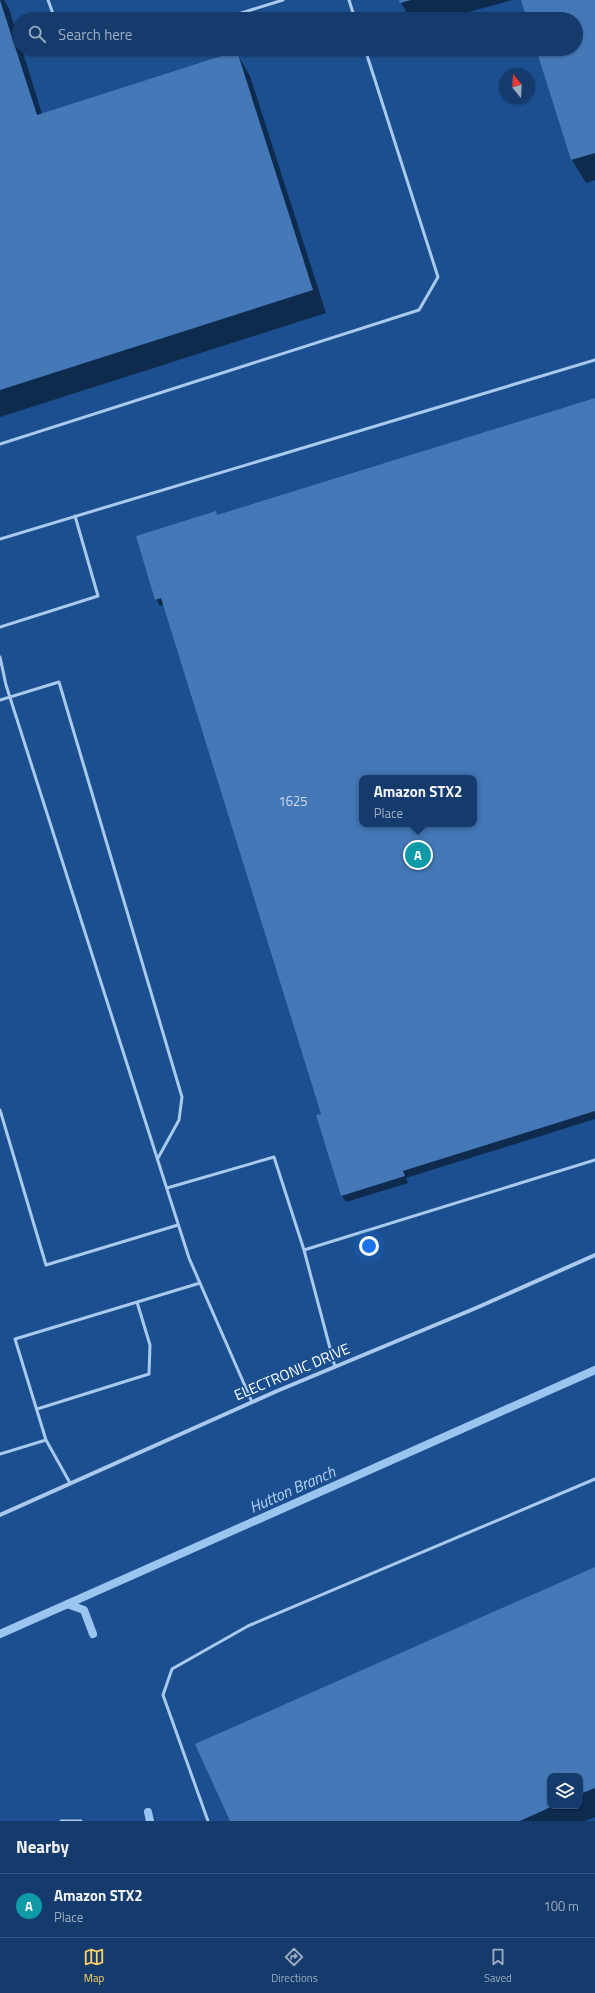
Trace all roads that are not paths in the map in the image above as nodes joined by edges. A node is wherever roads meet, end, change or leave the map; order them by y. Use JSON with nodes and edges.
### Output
{"nodes":[{"id":1,"x":48,"y":0,"type":"edge"},
{"id":2,"x":283,"y":0,"type":"edge"},
{"id":3,"x":349,"y":0,"type":"edge"},
{"id":4,"x":52,"y":12,"type":"edge"},
{"id":5,"x":244,"y":12,"type":"edge"},
{"id":6,"x":353,"y":12,"type":"edge"},
{"id":7,"x":367,"y":56,"type":"edge"},
{"id":8,"x":595,"y":360,"type":"edge"},
{"id":9,"x":0,"y":444,"type":"edge"},
{"id":10,"x":75,"y":516,"type":"junction"},
{"id":11,"x":0,"y":539,"type":"edge"},
{"id":12,"x":0,"y":627,"type":"edge"},
{"id":13,"x":0,"y":657,"type":"edge"},
{"id":14,"x":10,"y":697,"type":"junction"},
{"id":15,"x":0,"y":700,"type":"edge"},
{"id":16,"x":0,"y":1110,"type":"edge"},
{"id":17,"x":158,"y":1158,"type":"junction"},
{"id":18,"x":595,"y":1160,"type":"edge"},
{"id":19,"x":168,"y":1188,"type":"junction"},
{"id":20,"x":178,"y":1225,"type":"junction"},
{"id":21,"x":304,"y":1250,"type":"junction"},
{"id":22,"x":595,"y":1255,"type":"edge"},
{"id":23,"x":200,"y":1283,"type":"junction"},
{"id":24,"x":136,"y":1302,"type":"junction"},
{"id":25,"x":335,"y":1367,"type":"junction"},
{"id":26,"x":252,"y":1402,"type":"junction"},
{"id":27,"x":37,"y":1409,"type":"junction"},
{"id":28,"x":46,"y":1440,"type":"junction"},
{"id":29,"x":0,"y":1454,"type":"edge"},
{"id":30,"x":595,"y":1479,"type":"edge"},
{"id":31,"x":70,"y":1483,"type":"junction"},
{"id":32,"x":0,"y":1515,"type":"edge"},
{"id":33,"x":61,"y":1821,"type":"edge"},
{"id":34,"x":81,"y":1821,"type":"edge"},
{"id":35,"x":208,"y":1821,"type":"edge"}],
"edges":[{"from":1,"to":4,"type":"lane"},
{"from":2,"to":5,"type":"lane"},
{"from":3,"to":6,"type":"lane"},
{"from":7,"to":9,"type":"lane"},
{"from":8,"to":10,"type":"lane"},
{"from":10,"to":11,"type":"lane"},
{"from":10,"to":12,"type":"lane"},
{"from":13,"to":14,"type":"lane"},
{"from":14,"to":15,"type":"lane"},
{"from":14,"to":17,"type":"lane"},
{"from":14,"to":17,"type":"lane"},
{"from":16,"to":20,"type":"lane"},
{"from":17,"to":19,"type":"lane"},
{"from":18,"to":21,"type":"lane"},
{"from":19,"to":20,"type":"lane"},
{"from":19,"to":21,"type":"lane"},
{"from":20,"to":23,"type":"lane"},
{"from":21,"to":25,"type":"lane"},
{"from":22,"to":25,"type":"street","name":"ELECTRONIC DRIVE"},
{"from":23,"to":24,"type":"lane"},
{"from":23,"to":26,"type":"lane"},
{"from":24,"to":27,"type":"lane"},
{"from":24,"to":27,"type":"lane"},
{"from":25,"to":26,"type":"street","name":"ELECTRONIC DRIVE"},
{"from":26,"to":31,"type":"street","name":"ELECTRONIC DRIVE"},
{"from":27,"to":28,"type":"lane"},
{"from":28,"to":29,"type":"lane"},
{"from":28,"to":31,"type":"lane"},
{"from":30,"to":35,"type":"lane"},
{"from":31,"to":32,"type":"street","name":"ELECTRONIC DRIVE"},
{"from":33,"to":34,"type":"lane"}]}
